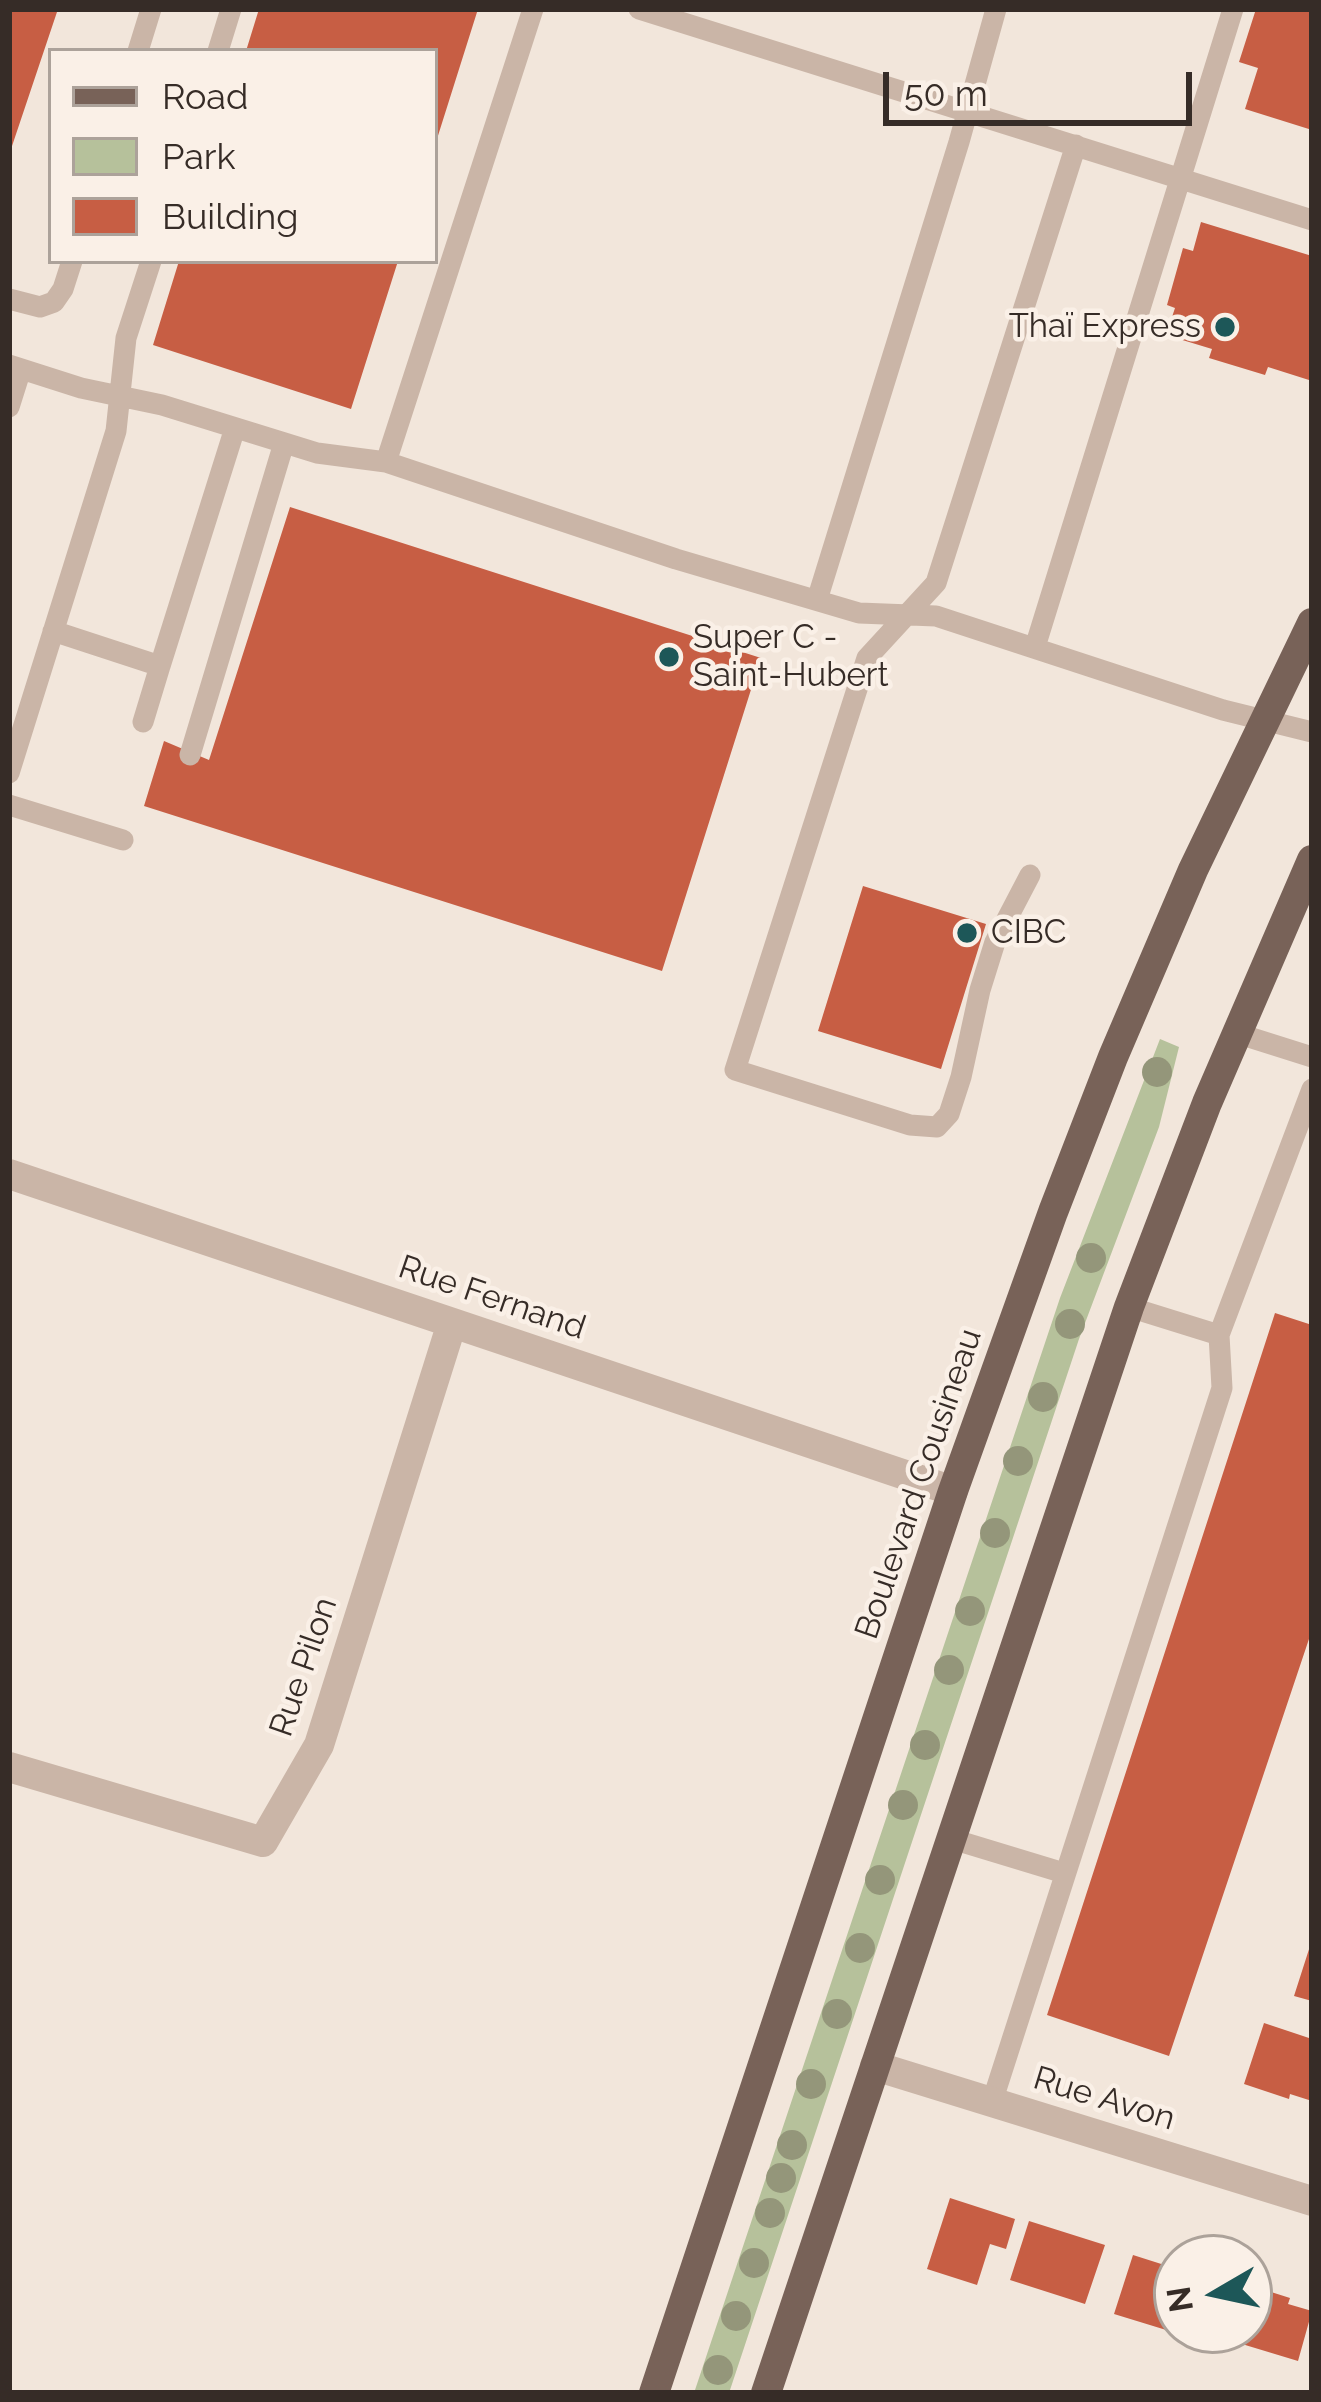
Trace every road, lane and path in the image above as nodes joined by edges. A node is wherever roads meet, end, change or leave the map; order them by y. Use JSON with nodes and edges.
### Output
{"nodes":[{"id":1,"x":151,"y":9,"type":"edge"},
{"id":2,"x":231,"y":9,"type":"edge"},
{"id":3,"x":533,"y":9,"type":"edge"},
{"id":4,"x":638,"y":9,"type":"edge"},
{"id":5,"x":996,"y":9,"type":"edge"},
{"id":6,"x":1232,"y":9,"type":"edge"},
{"id":7,"x":138,"y":48,"type":"edge"},
{"id":8,"x":219,"y":48,"type":"edge"},
{"id":9,"x":967,"y":111,"type":"junction"},
{"id":10,"x":1076,"y":145,"type":"junction"},
{"id":11,"x":1180,"y":177,"type":"junction"},
{"id":12,"x":1312,"y":220,"type":"edge"},
{"id":13,"x":71,"y":264,"type":"edge"},
{"id":14,"x":150,"y":264,"type":"edge"},
{"id":15,"x":9,"y":298,"type":"edge"},
{"id":16,"x":15,"y":367,"type":"edge"},
{"id":17,"x":122,"y":397,"type":"junction"},
{"id":18,"x":9,"y":407,"type":"edge"},
{"id":19,"x":235,"y":428,"type":"junction"},
{"id":20,"x":284,"y":443,"type":"junction"},
{"id":21,"x":386,"y":462,"type":"junction"},
{"id":22,"x":817,"y":600,"type":"junction"},
{"id":23,"x":908,"y":613,"type":"junction"},
{"id":24,"x":1312,"y":622,"type":"edge"},
{"id":25,"x":53,"y":631,"type":"junction"},
{"id":26,"x":1035,"y":647,"type":"junction"},
{"id":27,"x":160,"y":666,"type":"junction"},
{"id":28,"x":1262,"y":721,"type":"junction"},
{"id":29,"x":142,"y":722,"type":"dead end"},
{"id":30,"x":1312,"y":732,"type":"edge"},
{"id":31,"x":190,"y":755,"type":"dead end"},
{"id":32,"x":9,"y":773,"type":"edge"},
{"id":33,"x":9,"y":805,"type":"edge"},
{"id":34,"x":123,"y":840,"type":"dead end"},
{"id":35,"x":1312,"y":860,"type":"edge"},
{"id":36,"x":1030,"y":875,"type":"dead end"},
{"id":37,"x":1236,"y":1033,"type":"junction"},
{"id":38,"x":1312,"y":1058,"type":"edge"},
{"id":39,"x":1312,"y":1089,"type":"edge"},
{"id":40,"x":9,"y":1174,"type":"edge"},
{"id":41,"x":1129,"y":1307,"type":"junction"},
{"id":42,"x":452,"y":1323,"type":"junction"},
{"id":43,"x":1219,"y":1335,"type":"junction"},
{"id":44,"x":952,"y":1491,"type":"junction"},
{"id":45,"x":9,"y":1767,"type":"edge"},
{"id":46,"x":952,"y":1839,"type":"junction"},
{"id":47,"x":1064,"y":1874,"type":"junction"},
{"id":48,"x":875,"y":2066,"type":"junction"},
{"id":49,"x":992,"y":2102,"type":"junction"},
{"id":50,"x":1312,"y":2201,"type":"edge"},
{"id":51,"x":654,"y":2393,"type":"edge"},
{"id":52,"x":766,"y":2393,"type":"edge"}],
"edges":[{"from":1,"to":7,"type":"lane"},
{"from":2,"to":8,"type":"lane"},
{"from":3,"to":21,"type":"lane"},
{"from":4,"to":9,"type":"lane"},
{"from":5,"to":9,"type":"lane"},
{"from":6,"to":11,"type":"lane"},
{"from":9,"to":10,"type":"lane"},
{"from":9,"to":22,"type":"lane"},
{"from":10,"to":11,"type":"lane"},
{"from":10,"to":23,"type":"lane"},
{"from":11,"to":12,"type":"lane"},
{"from":11,"to":26,"type":"lane"},
{"from":13,"to":15,"type":"lane"},
{"from":14,"to":17,"type":"lane"},
{"from":16,"to":17,"type":"lane"},
{"from":16,"to":18,"type":"lane"},
{"from":17,"to":19,"type":"lane"},
{"from":17,"to":25,"type":"lane"},
{"from":19,"to":20,"type":"lane"},
{"from":19,"to":27,"type":"lane"},
{"from":20,"to":21,"type":"lane"},
{"from":20,"to":31,"type":"lane"},
{"from":21,"to":22,"type":"lane"},
{"from":22,"to":23,"type":"lane"},
{"from":23,"to":26,"type":"lane"},
{"from":23,"to":36,"type":"lane"},
{"from":24,"to":28,"type":"main road","name":"Boulevard Cousineau"},
{"from":25,"to":27,"type":"lane"},
{"from":25,"to":32,"type":"lane"},
{"from":26,"to":28,"type":"lane"},
{"from":27,"to":29,"type":"lane"},
{"from":28,"to":30,"type":"lane"},
{"from":28,"to":44,"type":"main road","name":"Boulevard Cousineau"},
{"from":33,"to":34,"type":"lane"},
{"from":35,"to":37,"type":"main road"},
{"from":37,"to":38,"type":"lane"},
{"from":37,"to":41,"type":"main road"},
{"from":39,"to":43,"type":"lane"},
{"from":40,"to":42,"type":"street","name":"Rue Fernand"},
{"from":41,"to":43,"type":"lane"},
{"from":41,"to":46,"type":"main road"},
{"from":42,"to":44,"type":"street","name":"Rue Fernand"},
{"from":42,"to":45,"type":"street","name":"Rue Pilon"},
{"from":43,"to":47,"type":"lane"},
{"from":44,"to":51,"type":"main road","name":"Boulevard Cousineau"},
{"from":46,"to":47,"type":"lane"},
{"from":46,"to":48,"type":"main road"},
{"from":47,"to":49,"type":"lane"},
{"from":48,"to":49,"type":"street","name":"Rue Avon"},
{"from":48,"to":52,"type":"main road"},
{"from":49,"to":50,"type":"street","name":"Rue Avon"}]}
